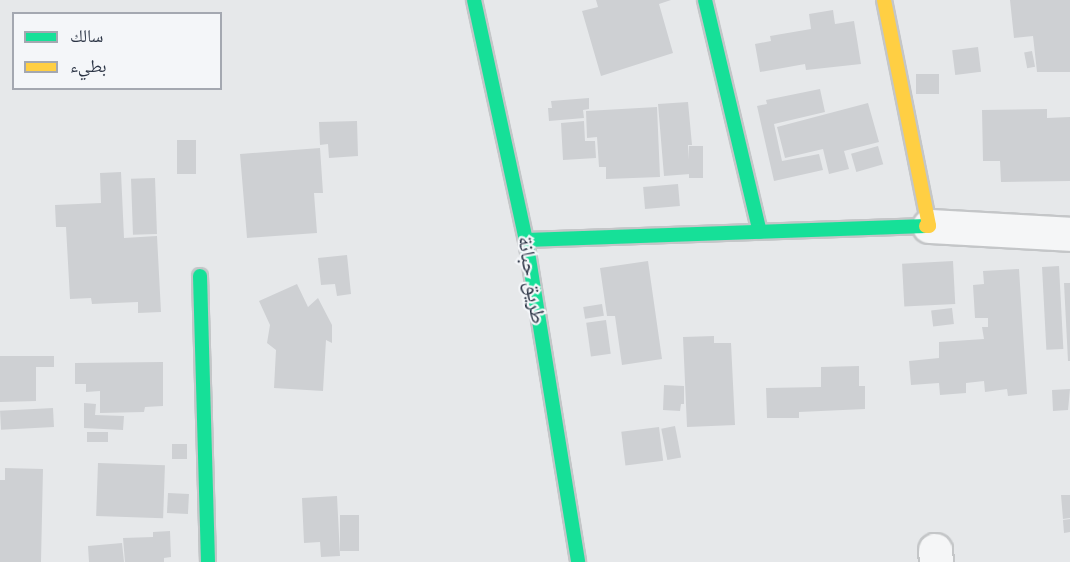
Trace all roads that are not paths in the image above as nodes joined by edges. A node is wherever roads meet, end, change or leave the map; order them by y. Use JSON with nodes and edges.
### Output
{"nodes":[{"id":1,"x":474,"y":0,"type":"edge"},
{"id":2,"x":705,"y":0,"type":"edge"},
{"id":3,"x":884,"y":0,"type":"edge"},
{"id":4,"x":929,"y":226,"type":"junction"},
{"id":5,"x":760,"y":232,"type":"junction"},
{"id":6,"x":1070,"y":234,"type":"edge"},
{"id":7,"x":526,"y":240,"type":"junction"},
{"id":8,"x":200,"y":276,"type":"dead end"},
{"id":9,"x":208,"y":562,"type":"edge"},
{"id":10,"x":578,"y":562,"type":"edge"}],
"edges":[{"from":1,"to":7,"type":"street","name":"طريق حبانة"},
{"from":2,"to":5,"type":"street"},
{"from":3,"to":4,"type":"street"},
{"from":4,"to":5,"type":"street"},
{"from":4,"to":6,"type":"street"},
{"from":5,"to":7,"type":"street"},
{"from":7,"to":10,"type":"street","name":"طريق حبانة"},
{"from":8,"to":9,"type":"street"}]}
